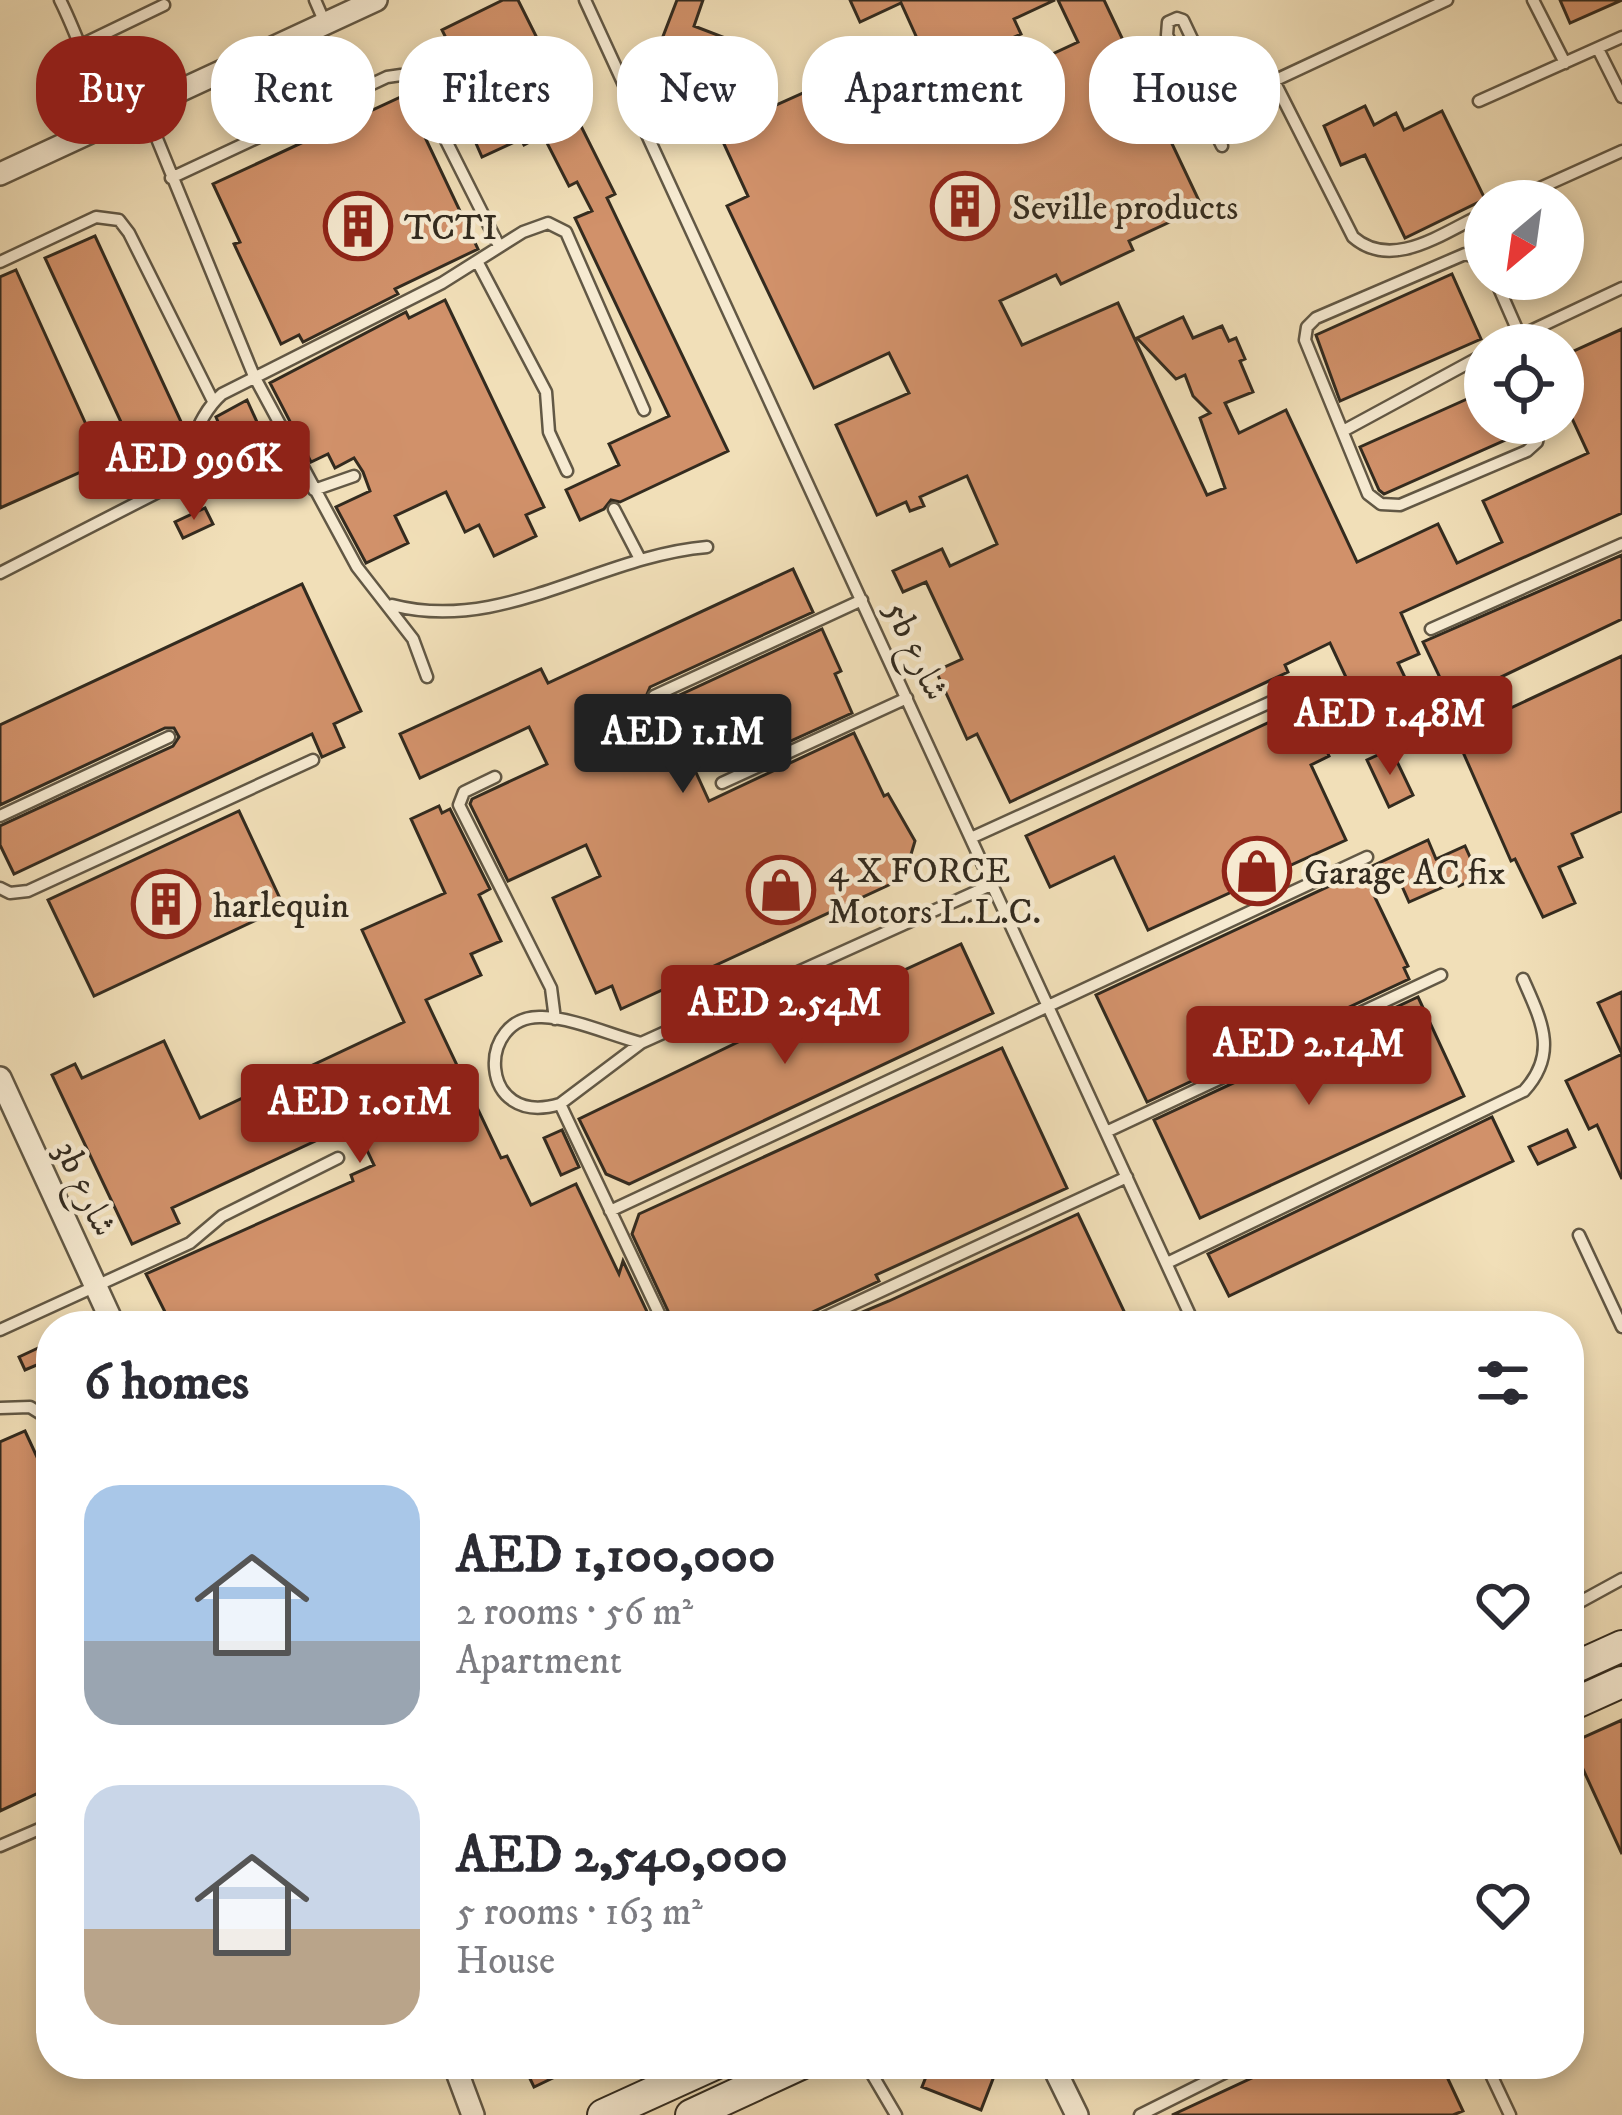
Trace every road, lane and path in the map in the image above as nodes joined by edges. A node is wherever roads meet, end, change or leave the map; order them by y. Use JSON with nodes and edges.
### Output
{"nodes":[{"id":1,"x":60,"y":0,"type":"edge"},
{"id":2,"x":315,"y":0,"type":"edge"},
{"id":3,"x":376,"y":0,"type":"edge"},
{"id":4,"x":585,"y":0,"type":"edge"},
{"id":5,"x":1447,"y":0,"type":"edge"},
{"id":6,"x":1533,"y":0,"type":"edge"},
{"id":7,"x":164,"y":5,"type":"dead end"},
{"id":8,"x":325,"y":23,"type":"junction"},
{"id":9,"x":77,"y":36,"type":"edge"},
{"id":10,"x":100,"y":36,"type":"edge"},
{"id":11,"x":1167,"y":36,"type":"edge"},
{"id":12,"x":1191,"y":36,"type":"edge"},
{"id":13,"x":1622,"y":37,"type":"edge"},
{"id":14,"x":1598,"y":49,"type":"junction"},
{"id":15,"x":1565,"y":63,"type":"junction"},
{"id":16,"x":1280,"y":77,"type":"edge"},
{"id":17,"x":187,"y":87,"type":"edge"},
{"id":18,"x":1280,"y":92,"type":"edge"},
{"id":19,"x":1622,"y":97,"type":"edge"},
{"id":20,"x":1479,"y":101,"type":"dead end"},
{"id":21,"x":65,"y":144,"type":"edge"},
{"id":22,"x":158,"y":144,"type":"edge"},
{"id":23,"x":1622,"y":151,"type":"edge"},
{"id":24,"x":0,"y":174,"type":"edge"},
{"id":25,"x":171,"y":178,"type":"junction"},
{"id":26,"x":1558,"y":180,"type":"edge"},
{"id":27,"x":1464,"y":223,"type":"edge"},
{"id":28,"x":500,"y":245,"type":"junction"},
{"id":29,"x":1464,"y":254,"type":"edge"},
{"id":30,"x":478,"y":261,"type":"junction"},
{"id":31,"x":0,"y":262,"type":"edge"},
{"id":32,"x":1622,"y":289,"type":"edge"},
{"id":33,"x":1546,"y":324,"type":"edge"},
{"id":34,"x":1464,"y":365,"type":"edge"},
{"id":35,"x":254,"y":376,"type":"junction"},
{"id":36,"x":213,"y":401,"type":"junction"},
{"id":37,"x":644,"y":410,"type":"dead end"},
{"id":38,"x":1343,"y":430,"type":"junction"},
{"id":39,"x":1535,"y":444,"type":"edge"},
{"id":40,"x":568,"y":471,"type":"dead end"},
{"id":41,"x":354,"y":476,"type":"dead end"},
{"id":42,"x":314,"y":490,"type":"junction"},
{"id":43,"x":614,"y":509,"type":"dead end"},
{"id":44,"x":1622,"y":544,"type":"edge"},
{"id":45,"x":707,"y":547,"type":"dead end"},
{"id":46,"x":640,"y":559,"type":"junction"},
{"id":47,"x":0,"y":572,"type":"edge"},
{"id":48,"x":862,"y":600,"type":"junction"},
{"id":49,"x":389,"y":604,"type":"junction"},
{"id":50,"x":1431,"y":629,"type":"dead end"},
{"id":51,"x":427,"y":677,"type":"dead end"},
{"id":52,"x":654,"y":696,"type":"dead end"},
{"id":53,"x":1284,"y":696,"type":"dead end"},
{"id":54,"x":907,"y":698,"type":"junction"},
{"id":55,"x":169,"y":736,"type":"dead end"},
{"id":56,"x":313,"y":760,"type":"dead end"},
{"id":57,"x":495,"y":777,"type":"dead end"},
{"id":58,"x":722,"y":783,"type":"dead end"},
{"id":59,"x":0,"y":817,"type":"edge"},
{"id":60,"x":973,"y":837,"type":"junction"},
{"id":61,"x":1367,"y":857,"type":"dead end"},
{"id":62,"x":993,"y":884,"type":"junction"},
{"id":63,"x":0,"y":888,"type":"edge"},
{"id":64,"x":1441,"y":975,"type":"dead end"},
{"id":65,"x":1523,"y":979,"type":"dead end"},
{"id":66,"x":1050,"y":1008,"type":"junction"},
{"id":67,"x":555,"y":1019,"type":"junction"},
{"id":68,"x":641,"y":1043,"type":"junction"},
{"id":69,"x":2,"y":1089,"type":"edge"},
{"id":70,"x":560,"y":1104,"type":"junction"},
{"id":71,"x":1106,"y":1132,"type":"junction"},
{"id":72,"x":338,"y":1159,"type":"dead end"},
{"id":73,"x":1127,"y":1177,"type":"junction"},
{"id":74,"x":610,"y":1211,"type":"junction"},
{"id":75,"x":1579,"y":1235,"type":"dead end"},
{"id":76,"x":1166,"y":1264,"type":"junction"},
{"id":77,"x":95,"y":1287,"type":"junction"},
{"id":78,"x":42,"y":1311,"type":"edge"},
{"id":79,"x":107,"y":1311,"type":"edge"},
{"id":80,"x":657,"y":1311,"type":"edge"},
{"id":81,"x":838,"y":1311,"type":"edge"},
{"id":82,"x":1188,"y":1311,"type":"edge"},
{"id":83,"x":36,"y":1314,"type":"edge"},
{"id":84,"x":1622,"y":1327,"type":"edge"},
{"id":85,"x":0,"y":1330,"type":"edge"},
{"id":86,"x":0,"y":1408,"type":"edge"},
{"id":87,"x":36,"y":1411,"type":"edge"},
{"id":88,"x":1622,"y":1579,"type":"edge"},
{"id":89,"x":1584,"y":1600,"type":"edge"},
{"id":90,"x":1622,"y":1646,"type":"edge"},
{"id":91,"x":1584,"y":1663,"type":"edge"},
{"id":92,"x":1622,"y":1682,"type":"edge"},
{"id":93,"x":1584,"y":1699,"type":"edge"},
{"id":94,"x":36,"y":1830,"type":"edge"},
{"id":95,"x":0,"y":1846,"type":"edge"},
{"id":96,"x":682,"y":2079,"type":"edge"},
{"id":97,"x":769,"y":2079,"type":"edge"},
{"id":98,"x":875,"y":2079,"type":"edge"},
{"id":99,"x":1059,"y":2079,"type":"edge"},
{"id":100,"x":1212,"y":2079,"type":"edge"},
{"id":101,"x":1493,"y":2079,"type":"edge"},
{"id":102,"x":471,"y":2106,"type":"edge"},
{"id":103,"x":484,"y":2115,"type":"edge"},
{"id":104,"x":603,"y":2115,"type":"edge"},
{"id":105,"x":691,"y":2115,"type":"edge"},
{"id":106,"x":896,"y":2115,"type":"edge"},
{"id":107,"x":1077,"y":2115,"type":"edge"},
{"id":108,"x":1139,"y":2115,"type":"edge"},
{"id":109,"x":1510,"y":2115,"type":"edge"}],
"edges":[{"from":1,"to":9,"type":"lane"},
{"from":2,"to":8,"type":"lane"},
{"from":3,"to":8,"type":"street"},
{"from":4,"to":48,"type":"lane","name":"5b شارع"},
{"from":5,"to":16,"type":"lane"},
{"from":6,"to":15,"type":"lane"},
{"from":7,"to":10,"type":"lane"},
{"from":8,"to":17,"type":"street"},
{"from":11,"to":12,"type":"lane"},
{"from":13,"to":14,"type":"lane"},
{"from":14,"to":15,"type":"lane"},
{"from":14,"to":19,"type":"lane"},
{"from":15,"to":20,"type":"lane"},
{"from":18,"to":27,"type":"lane"},
{"from":21,"to":24,"type":"street"},
{"from":22,"to":25,"type":"lane"},
{"from":23,"to":26,"type":"lane"},
{"from":25,"to":28,"type":"lane"},
{"from":25,"to":35,"type":"lane"},
{"from":28,"to":30,"type":"lane"},
{"from":28,"to":37,"type":"lane"},
{"from":29,"to":38,"type":"lane"},
{"from":30,"to":35,"type":"lane"},
{"from":30,"to":40,"type":"lane"},
{"from":31,"to":36,"type":"lane"},
{"from":32,"to":33,"type":"lane"},
{"from":34,"to":38,"type":"lane"},
{"from":35,"to":36,"type":"lane"},
{"from":35,"to":42,"type":"lane"},
{"from":36,"to":47,"type":"lane"},
{"from":38,"to":39,"type":"lane"},
{"from":41,"to":42,"type":"lane"},
{"from":42,"to":49,"type":"lane"},
{"from":43,"to":46,"type":"lane"},
{"from":44,"to":50,"type":"lane"},
{"from":45,"to":46,"type":"lane"},
{"from":46,"to":49,"type":"lane"},
{"from":48,"to":52,"type":"lane"},
{"from":48,"to":54,"type":"lane","name":"5b شارع"},
{"from":49,"to":51,"type":"lane"},
{"from":53,"to":60,"type":"lane"},
{"from":54,"to":58,"type":"lane"},
{"from":54,"to":60,"type":"lane","name":"5b شارع"},
{"from":55,"to":59,"type":"lane"},
{"from":56,"to":63,"type":"lane"},
{"from":57,"to":67,"type":"lane"},
{"from":60,"to":62,"type":"lane","name":"5b شارع"},
{"from":61,"to":66,"type":"lane"},
{"from":62,"to":66,"type":"lane","name":"5b شارع"},
{"from":62,"to":68,"type":"lane"},
{"from":64,"to":71,"type":"lane"},
{"from":65,"to":76,"type":"lane"},
{"from":66,"to":71,"type":"lane","name":"5b شارع"},
{"from":66,"to":74,"type":"lane"},
{"from":67,"to":68,"type":"lane"},
{"from":67,"to":70,"type":"lane"},
{"from":68,"to":70,"type":"lane"},
{"from":69,"to":77,"type":"street","name":"3b شارع"},
{"from":70,"to":74,"type":"lane"},
{"from":71,"to":73,"type":"lane","name":"5b شارع"},
{"from":72,"to":77,"type":"lane"},
{"from":73,"to":76,"type":"lane","name":"5b شارع"},
{"from":73,"to":81,"type":"lane"},
{"from":74,"to":80,"type":"lane"},
{"from":75,"to":84,"type":"lane"},
{"from":76,"to":82,"type":"lane","name":"5b شارع"},
{"from":77,"to":78,"type":"lane"},
{"from":77,"to":79,"type":"street","name":"3b شارع"},
{"from":83,"to":85,"type":"lane"},
{"from":86,"to":87,"type":"lane"},
{"from":88,"to":89,"type":"lane"},
{"from":90,"to":91,"type":"main road"},
{"from":92,"to":93,"type":"main road"},
{"from":94,"to":95,"type":"lane"},
{"from":96,"to":104,"type":"main road"},
{"from":97,"to":105,"type":"main road"},
{"from":98,"to":106,"type":"lane"},
{"from":99,"to":107,"type":"street"},
{"from":100,"to":108,"type":"lane"},
{"from":101,"to":109,"type":"lane"},
{"from":102,"to":103,"type":"street"}]}
